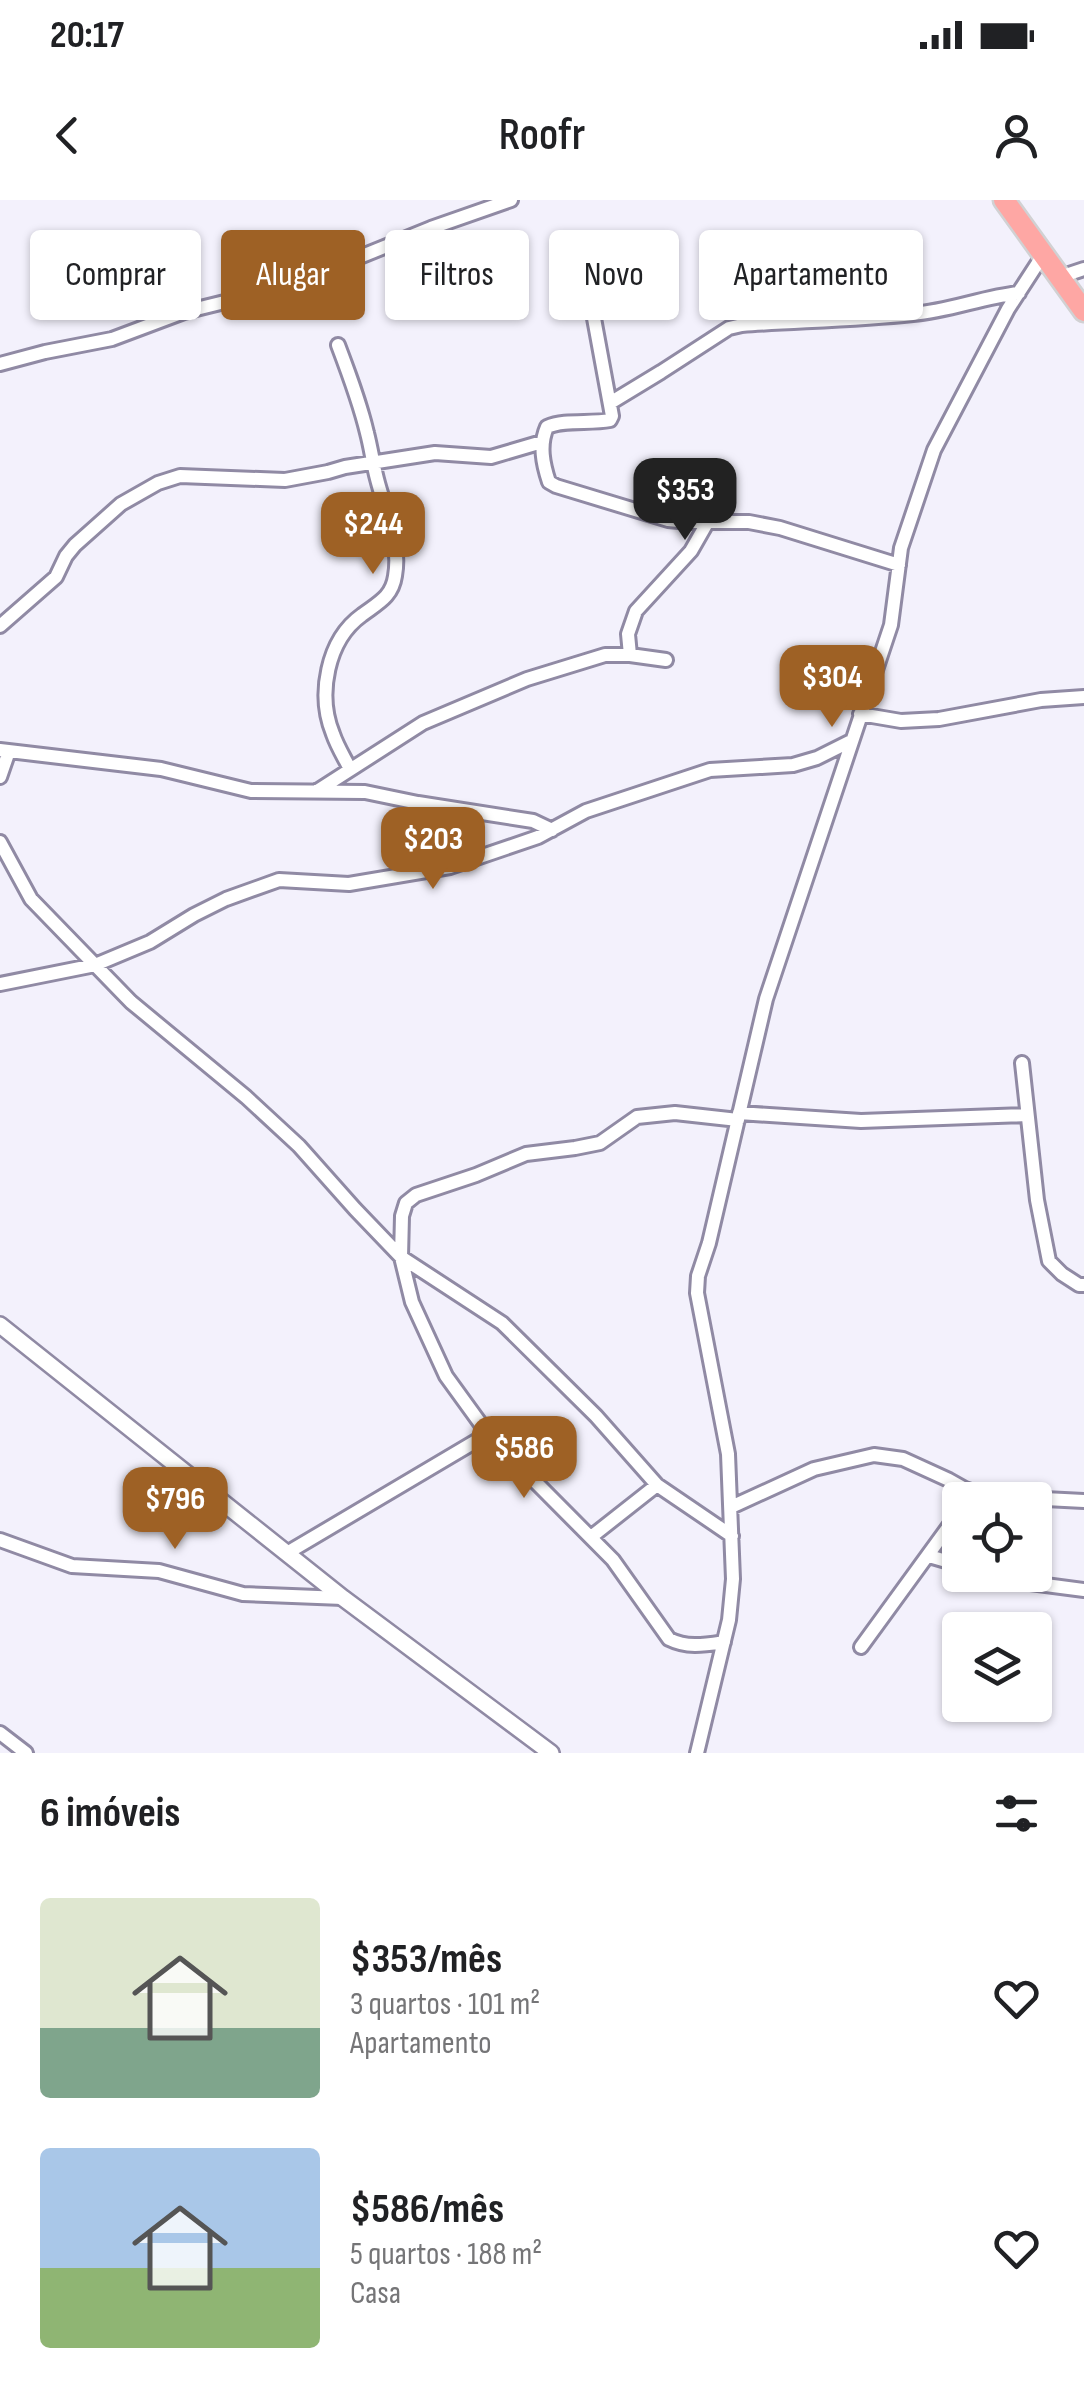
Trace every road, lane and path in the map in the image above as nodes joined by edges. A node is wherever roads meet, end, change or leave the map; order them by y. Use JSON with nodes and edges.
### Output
{"nodes":[{"id":1,"x":511,"y":200,"type":"edge"},
{"id":2,"x":1004,"y":200,"type":"edge"},
{"id":3,"x":487,"y":204,"type":"edge"},
{"id":4,"x":1044,"y":255,"type":"junction"},
{"id":5,"x":1084,"y":269,"type":"edge"},
{"id":6,"x":1060,"y":278,"type":"junction"},
{"id":7,"x":1018,"y":293,"type":"junction"},
{"id":8,"x":1084,"y":311,"type":"edge"},
{"id":9,"x":594,"y":320,"type":"edge"},
{"id":10,"x":338,"y":346,"type":"dead end"},
{"id":11,"x":0,"y":364,"type":"edge"},
{"id":12,"x":610,"y":402,"type":"junction"},
{"id":13,"x":542,"y":442,"type":"junction"},
{"id":14,"x":373,"y":463,"type":"junction"},
{"id":15,"x":707,"y":522,"type":"junction"},
{"id":16,"x":899,"y":565,"type":"junction"},
{"id":17,"x":0,"y":626,"type":"edge"},
{"id":18,"x":630,"y":655,"type":"junction"},
{"id":19,"x":666,"y":660,"type":"dead end"},
{"id":20,"x":1084,"y":697,"type":"edge"},
{"id":21,"x":860,"y":714,"type":"junction"},
{"id":22,"x":851,"y":741,"type":"junction"},
{"id":23,"x":4,"y":750,"type":"edge"},
{"id":24,"x":350,"y":769,"type":"junction"},
{"id":25,"x":0,"y":777,"type":"edge"},
{"id":26,"x":317,"y":791,"type":"junction"},
{"id":27,"x":552,"y":830,"type":"junction"},
{"id":28,"x":0,"y":842,"type":"edge"},
{"id":29,"x":96,"y":966,"type":"junction"},
{"id":30,"x":0,"y":984,"type":"edge"},
{"id":31,"x":1022,"y":1062,"type":"dead end"},
{"id":32,"x":1028,"y":1115,"type":"junction"},
{"id":33,"x":738,"y":1116,"type":"junction"},
{"id":34,"x":401,"y":1257,"type":"junction"},
{"id":35,"x":1084,"y":1285,"type":"edge"},
{"id":36,"x":0,"y":1325,"type":"edge"},
{"id":37,"x":488,"y":1434,"type":"junction"},
{"id":38,"x":944,"y":1482,"type":"edge"},
{"id":39,"x":656,"y":1485,"type":"junction"},
{"id":40,"x":1052,"y":1499,"type":"edge"},
{"id":41,"x":1084,"y":1501,"type":"edge"},
{"id":42,"x":731,"y":1507,"type":"junction"},
{"id":43,"x":732,"y":1536,"type":"junction"},
{"id":44,"x":591,"y":1537,"type":"junction"},
{"id":45,"x":942,"y":1537,"type":"edge"},
{"id":46,"x":0,"y":1540,"type":"edge"},
{"id":47,"x":287,"y":1553,"type":"junction"},
{"id":48,"x":929,"y":1556,"type":"junction"},
{"id":49,"x":942,"y":1560,"type":"edge"},
{"id":50,"x":1052,"y":1586,"type":"edge"},
{"id":51,"x":1084,"y":1590,"type":"edge"},
{"id":52,"x":343,"y":1598,"type":"junction"},
{"id":53,"x":724,"y":1642,"type":"junction"},
{"id":54,"x":861,"y":1648,"type":"dead end"},
{"id":55,"x":0,"y":1732,"type":"edge"},
{"id":56,"x":26,"y":1753,"type":"edge"},
{"id":57,"x":552,"y":1753,"type":"edge"},
{"id":58,"x":696,"y":1753,"type":"edge"}],
"edges":[{"from":1,"to":3,"type":"street"},
{"from":2,"to":4,"type":"highway"},
{"from":3,"to":11,"type":"street"},
{"from":4,"to":6,"type":"highway"},
{"from":4,"to":7,"type":"street"},
{"from":5,"to":6,"type":"street"},
{"from":6,"to":8,"type":"highway"},
{"from":7,"to":12,"type":"street"},
{"from":7,"to":16,"type":"street"},
{"from":9,"to":12,"type":"street"},
{"from":10,"to":14,"type":"street"},
{"from":12,"to":13,"type":"street"},
{"from":13,"to":14,"type":"street"},
{"from":13,"to":15,"type":"street"},
{"from":14,"to":17,"type":"street"},
{"from":14,"to":24,"type":"street"},
{"from":15,"to":16,"type":"street"},
{"from":15,"to":18,"type":"street"},
{"from":16,"to":21,"type":"street"},
{"from":18,"to":19,"type":"street"},
{"from":18,"to":24,"type":"street"},
{"from":20,"to":21,"type":"street"},
{"from":21,"to":22,"type":"street"},
{"from":22,"to":27,"type":"street"},
{"from":22,"to":33,"type":"street"},
{"from":23,"to":25,"type":"street"},
{"from":23,"to":26,"type":"street"},
{"from":24,"to":26,"type":"street"},
{"from":26,"to":27,"type":"street"},
{"from":27,"to":29,"type":"street"},
{"from":28,"to":29,"type":"street"},
{"from":29,"to":30,"type":"street"},
{"from":29,"to":34,"type":"street"},
{"from":31,"to":32,"type":"street"},
{"from":32,"to":33,"type":"street"},
{"from":32,"to":35,"type":"street"},
{"from":33,"to":34,"type":"street"},
{"from":33,"to":42,"type":"street"},
{"from":34,"to":37,"type":"street"},
{"from":34,"to":39,"type":"street"},
{"from":36,"to":47,"type":"street"},
{"from":37,"to":44,"type":"street"},
{"from":37,"to":47,"type":"street"},
{"from":38,"to":42,"type":"street"},
{"from":39,"to":43,"type":"street"},
{"from":39,"to":44,"type":"street"},
{"from":40,"to":41,"type":"street"},
{"from":42,"to":43,"type":"street"},
{"from":43,"to":53,"type":"street"},
{"from":44,"to":53,"type":"street"},
{"from":45,"to":48,"type":"street"},
{"from":46,"to":52,"type":"street"},
{"from":47,"to":52,"type":"street"},
{"from":48,"to":49,"type":"street"},
{"from":48,"to":54,"type":"street"},
{"from":50,"to":51,"type":"street"},
{"from":52,"to":57,"type":"street"},
{"from":53,"to":58,"type":"street"},
{"from":55,"to":56,"type":"street"}]}
